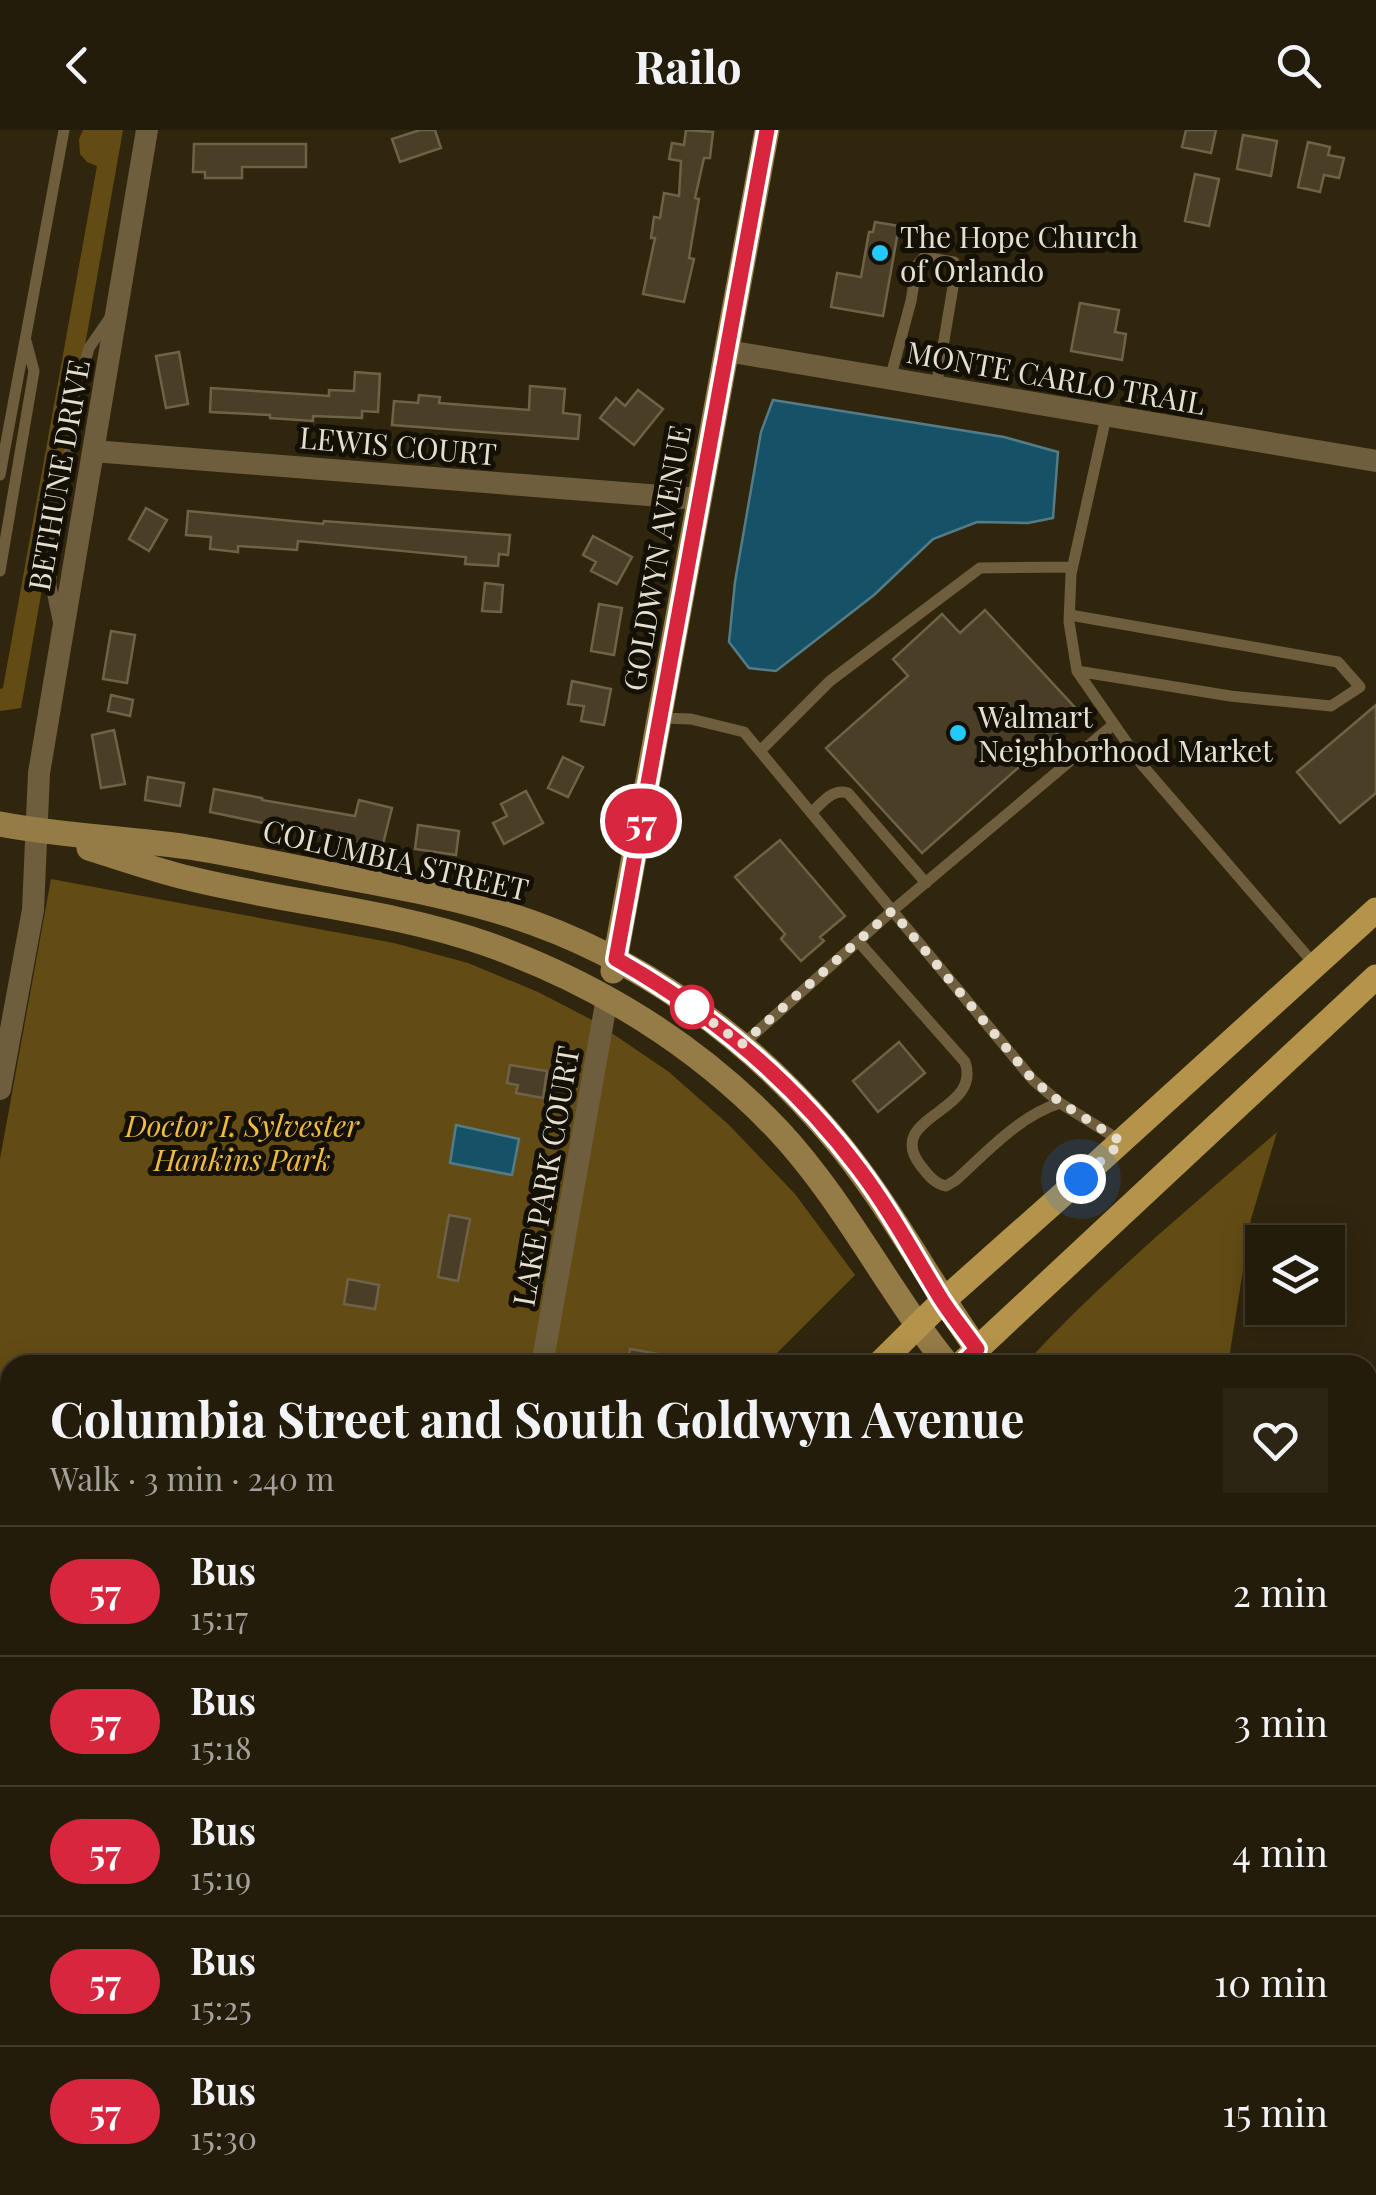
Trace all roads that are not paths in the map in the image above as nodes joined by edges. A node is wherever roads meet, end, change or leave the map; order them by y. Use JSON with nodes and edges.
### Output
{"nodes":[{"id":1,"x":64,"y":130,"type":"edge"},
{"id":2,"x":147,"y":130,"type":"edge"},
{"id":3,"x":767,"y":130,"type":"edge"},
{"id":4,"x":117,"y":307,"type":"junction"},
{"id":5,"x":24,"y":337,"type":"junction"},
{"id":6,"x":727,"y":351,"type":"junction"},
{"id":7,"x":890,"y":379,"type":"junction"},
{"id":8,"x":936,"y":388,"type":"junction"},
{"id":9,"x":1106,"y":416,"type":"junction"},
{"id":10,"x":93,"y":450,"type":"junction"},
{"id":11,"x":1376,"y":461,"type":"edge"},
{"id":12,"x":0,"y":474,"type":"edge"},
{"id":13,"x":699,"y":499,"type":"junction"},
{"id":14,"x":1072,"y":567,"type":"junction"},
{"id":15,"x":0,"y":571,"type":"edge"},
{"id":16,"x":1070,"y":615,"type":"junction"},
{"id":17,"x":62,"y":638,"type":"junction"},
{"id":18,"x":1077,"y":671,"type":"junction"},
{"id":19,"x":660,"y":718,"type":"junction"},
{"id":20,"x":1114,"y":724,"type":"junction"},
{"id":21,"x":760,"y":751,"type":"junction"},
{"id":22,"x":811,"y":813,"type":"junction"},
{"id":23,"x":0,"y":824,"type":"edge"},
{"id":24,"x":36,"y":831,"type":"junction"},
{"id":25,"x":926,"y":883,"type":"junction"},
{"id":26,"x":1376,"y":910,"type":"edge"},
{"id":27,"x":892,"y":911,"type":"junction"},
{"id":28,"x":858,"y":941,"type":"junction"},
{"id":29,"x":616,"y":959,"type":"junction"},
{"id":30,"x":1315,"y":966,"type":"junction"},
{"id":31,"x":1376,"y":977,"type":"edge"},
{"id":32,"x":608,"y":998,"type":"junction"},
{"id":33,"x":742,"y":1044,"type":"junction"},
{"id":34,"x":0,"y":1089,"type":"edge"},
{"id":35,"x":1060,"y":1102,"type":"junction"},
{"id":36,"x":1122,"y":1142,"type":"junction"},
{"id":37,"x":942,"y":1301,"type":"junction"},
{"id":38,"x":916,"y":1326,"type":"junction"},
{"id":39,"x":544,"y":1355,"type":"edge"},
{"id":40,"x":888,"y":1355,"type":"edge"},
{"id":41,"x":940,"y":1355,"type":"edge"},
{"id":42,"x":968,"y":1355,"type":"edge"},
{"id":43,"x":971,"y":1355,"type":"edge"}],
"edges":[{"from":1,"to":5,"type":"lane"},
{"from":2,"to":4,"type":"street","name":"BETHUNE DRIVE"},
{"from":3,"to":6,"type":"street","name":"GOLDWYN AVENUE"},
{"from":4,"to":10,"type":"street","name":"BETHUNE DRIVE"},
{"from":4,"to":17,"type":"lane"},
{"from":5,"to":12,"type":"lane"},
{"from":5,"to":15,"type":"lane"},
{"from":6,"to":7,"type":"street","name":"MONTE CARLO TRAIL"},
{"from":6,"to":13,"type":"street","name":"GOLDWYN AVENUE"},
{"from":7,"to":8,"type":"street","name":"MONTE CARLO TRAIL"},
{"from":7,"to":8,"type":"lane"},
{"from":8,"to":9,"type":"street","name":"MONTE CARLO TRAIL"},
{"from":9,"to":11,"type":"street","name":"MONTE CARLO TRAIL"},
{"from":9,"to":14,"type":"lane"},
{"from":10,"to":13,"type":"street","name":"LEWIS COURT"},
{"from":10,"to":17,"type":"street","name":"BETHUNE DRIVE"},
{"from":13,"to":19,"type":"street","name":"GOLDWYN AVENUE"},
{"from":14,"to":16,"type":"lane"},
{"from":14,"to":21,"type":"lane"},
{"from":16,"to":18,"type":"lane"},
{"from":16,"to":18,"type":"lane"},
{"from":17,"to":24,"type":"street","name":"BETHUNE DRIVE"},
{"from":18,"to":20,"type":"lane"},
{"from":19,"to":21,"type":"lane"},
{"from":19,"to":29,"type":"street","name":"GOLDWYN AVENUE"},
{"from":20,"to":25,"type":"lane"},
{"from":20,"to":30,"type":"lane"},
{"from":21,"to":22,"type":"lane"},
{"from":22,"to":25,"type":"lane"},
{"from":22,"to":27,"type":"lane"},
{"from":23,"to":24,"type":"street","name":"COLUMBIA STREET"},
{"from":24,"to":29,"type":"street","name":"COLUMBIA STREET"},
{"from":24,"to":32,"type":"street","name":"COLUMBIA STREET"},
{"from":24,"to":34,"type":"street","name":"BETHUNE DRIVE"},
{"from":25,"to":27,"type":"lane"},
{"from":26,"to":30,"type":"main road"},
{"from":27,"to":28,"type":"lane"},
{"from":27,"to":35,"type":"lane"},
{"from":28,"to":33,"type":"lane"},
{"from":28,"to":35,"type":"lane"},
{"from":29,"to":32,"type":"street","name":"GOLDWYN AVENUE"},
{"from":29,"to":33,"type":"street","name":"COLUMBIA STREET"},
{"from":30,"to":36,"type":"main road"},
{"from":31,"to":43,"type":"main road"},
{"from":32,"to":38,"type":"street","name":"COLUMBIA STREET"},
{"from":32,"to":39,"type":"street","name":"LAKE PARK COURT"},
{"from":33,"to":37,"type":"street","name":"COLUMBIA STREET"},
{"from":35,"to":36,"type":"lane"},
{"from":36,"to":37,"type":"main road"},
{"from":37,"to":38,"type":"main road"},
{"from":37,"to":42,"type":"street","name":"COLUMBIA STREET"},
{"from":38,"to":40,"type":"main road"},
{"from":38,"to":41,"type":"street","name":"COLUMBIA STREET"}]}
